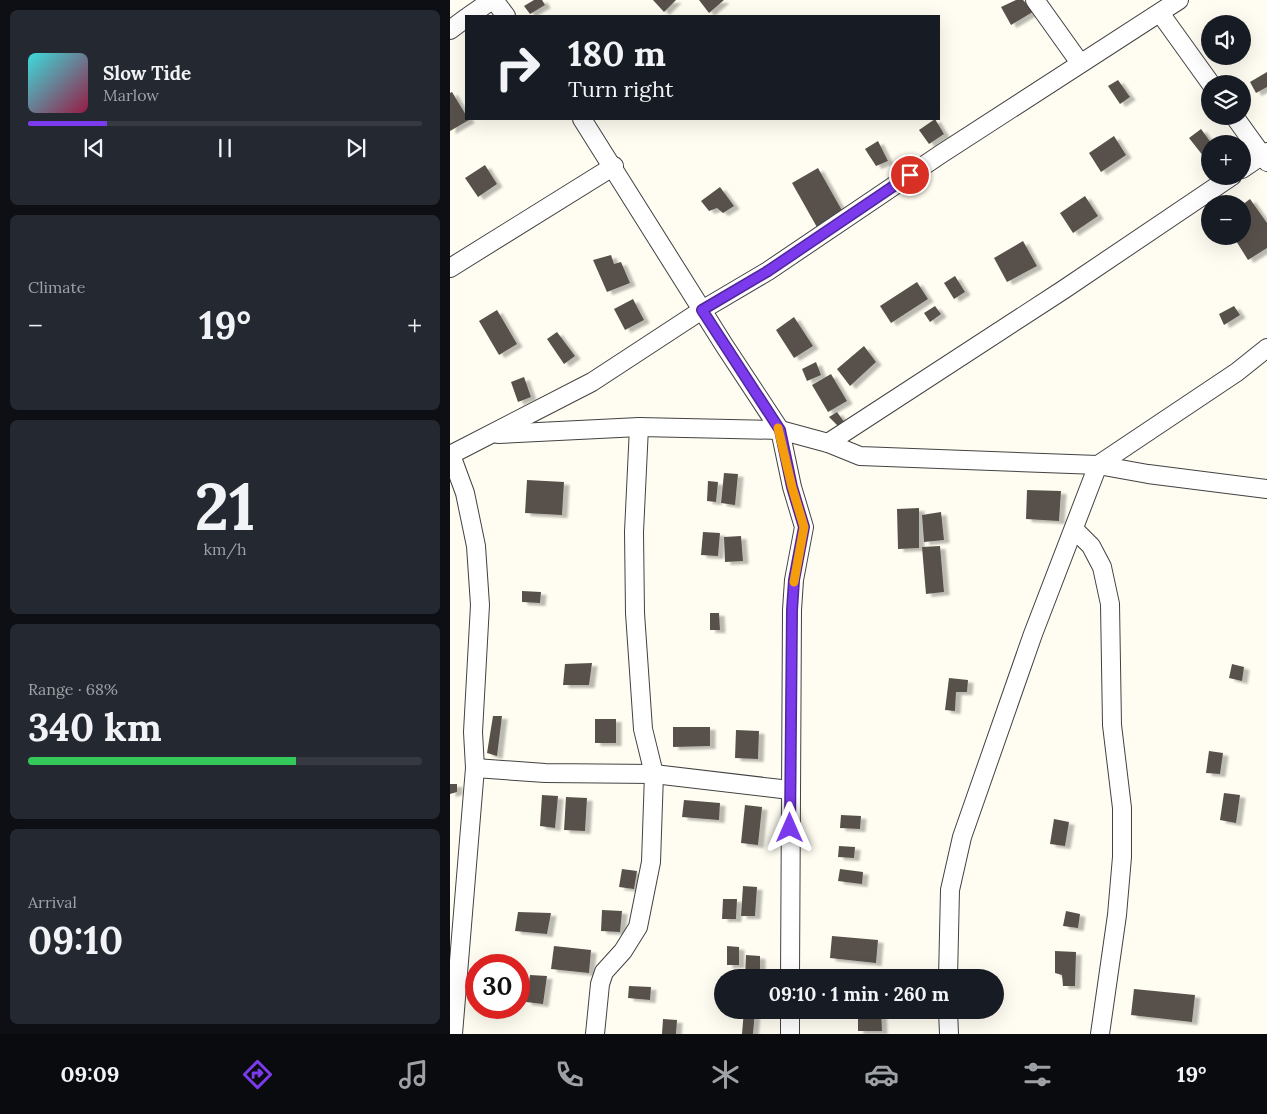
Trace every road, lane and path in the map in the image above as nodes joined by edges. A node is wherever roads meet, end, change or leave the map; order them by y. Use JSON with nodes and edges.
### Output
{"nodes":[{"id":1,"x":493,"y":0,"type":"edge"},
{"id":2,"x":1035,"y":0,"type":"edge"},
{"id":3,"x":1179,"y":0,"type":"edge"},
{"id":4,"x":1160,"y":13,"type":"junction"},
{"id":5,"x":471,"y":15,"type":"edge"},
{"id":6,"x":505,"y":15,"type":"edge"},
{"id":7,"x":465,"y":19,"type":"edge"},
{"id":8,"x":450,"y":30,"type":"edge"},
{"id":9,"x":1080,"y":64,"type":"junction"},
{"id":10,"x":1205,"y":75,"type":"edge"},
{"id":11,"x":583,"y":120,"type":"edge"},
{"id":12,"x":1241,"y":125,"type":"edge"},
{"id":13,"x":1265,"y":157,"type":"edge"},
{"id":14,"x":1251,"y":164,"type":"edge"},
{"id":15,"x":614,"y":166,"type":"junction"},
{"id":16,"x":1219,"y":185,"type":"edge"},
{"id":17,"x":450,"y":268,"type":"edge"},
{"id":18,"x":702,"y":310,"type":"junction"},
{"id":19,"x":1267,"y":348,"type":"edge"},
{"id":20,"x":639,"y":427,"type":"junction"},
{"id":21,"x":780,"y":430,"type":"junction"},
{"id":22,"x":495,"y":434,"type":"junction"},
{"id":23,"x":828,"y":443,"type":"junction"},
{"id":24,"x":450,"y":455,"type":"edge"},
{"id":25,"x":1098,"y":465,"type":"junction"},
{"id":26,"x":1267,"y":489,"type":"edge"},
{"id":27,"x":1074,"y":529,"type":"junction"},
{"id":28,"x":475,"y":768,"type":"junction"},
{"id":29,"x":654,"y":774,"type":"junction"},
{"id":30,"x":790,"y":790,"type":"junction"},
{"id":31,"x":790,"y":969,"type":"edge"},
{"id":32,"x":948,"y":969,"type":"edge"},
{"id":33,"x":790,"y":1019,"type":"edge"},
{"id":34,"x":948,"y":1019,"type":"edge"},
{"id":35,"x":453,"y":1034,"type":"edge"},
{"id":36,"x":594,"y":1034,"type":"edge"},
{"id":37,"x":790,"y":1034,"type":"edge"},
{"id":38,"x":948,"y":1034,"type":"edge"},
{"id":39,"x":1100,"y":1034,"type":"edge"}],
"edges":[{"from":1,"to":5,"type":"street"},
{"from":1,"to":6,"type":"street"},
{"from":2,"to":9,"type":"street"},
{"from":3,"to":4,"type":"street"},
{"from":4,"to":9,"type":"street"},
{"from":4,"to":10,"type":"street"},
{"from":7,"to":8,"type":"street"},
{"from":9,"to":18,"type":"street"},
{"from":11,"to":15,"type":"street"},
{"from":12,"to":13,"type":"street"},
{"from":13,"to":14,"type":"street"},
{"from":15,"to":17,"type":"street"},
{"from":15,"to":18,"type":"street"},
{"from":16,"to":23,"type":"street"},
{"from":18,"to":21,"type":"street"},
{"from":18,"to":22,"type":"street"},
{"from":19,"to":25,"type":"street"},
{"from":20,"to":21,"type":"street"},
{"from":20,"to":22,"type":"street"},
{"from":20,"to":29,"type":"street"},
{"from":21,"to":23,"type":"street"},
{"from":21,"to":30,"type":"street"},
{"from":22,"to":24,"type":"street"},
{"from":23,"to":25,"type":"street"},
{"from":24,"to":28,"type":"street"},
{"from":25,"to":26,"type":"street"},
{"from":25,"to":27,"type":"street"},
{"from":27,"to":32,"type":"street"},
{"from":27,"to":39,"type":"street"},
{"from":28,"to":29,"type":"street"},
{"from":28,"to":35,"type":"street"},
{"from":29,"to":30,"type":"street"},
{"from":29,"to":36,"type":"street"},
{"from":30,"to":31,"type":"street"},
{"from":33,"to":37,"type":"street"},
{"from":34,"to":38,"type":"street"}]}
